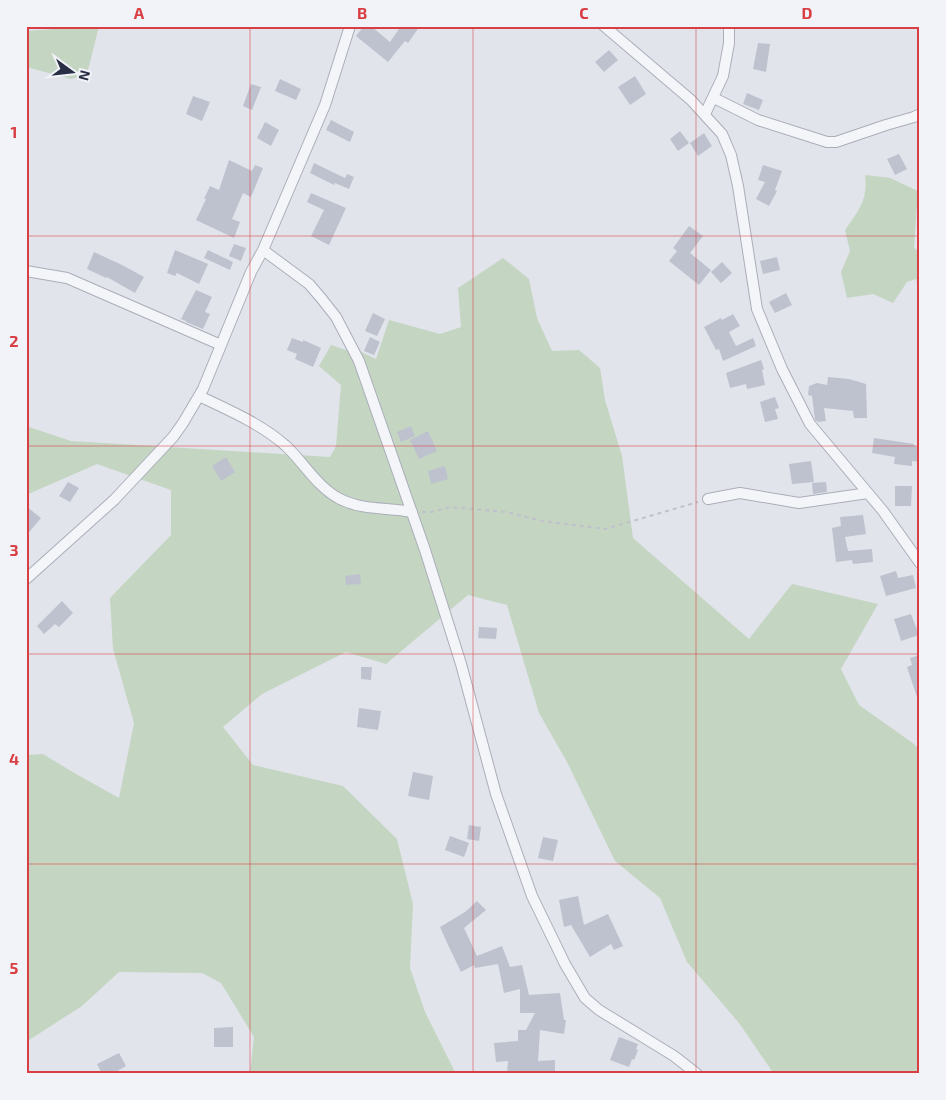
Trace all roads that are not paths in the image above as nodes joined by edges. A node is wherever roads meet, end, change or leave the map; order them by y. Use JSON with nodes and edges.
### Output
{"nodes":[{"id":1,"x":350,"y":26,"type":"edge"},
{"id":2,"x":604,"y":26,"type":"edge"},
{"id":3,"x":729,"y":26,"type":"edge"},
{"id":4,"x":714,"y":98,"type":"junction"},
{"id":5,"x":705,"y":114,"type":"junction"},
{"id":6,"x":920,"y":114,"type":"edge"},
{"id":7,"x":263,"y":250,"type":"junction"},
{"id":8,"x":26,"y":270,"type":"edge"},
{"id":9,"x":220,"y":345,"type":"junction"},
{"id":10,"x":199,"y":396,"type":"junction"},
{"id":11,"x":868,"y":493,"type":"junction"},
{"id":12,"x":708,"y":499,"type":"road end"},
{"id":13,"x":412,"y":512,"type":"junction"},
{"id":14,"x":920,"y":563,"type":"edge"},
{"id":15,"x":26,"y":580,"type":"edge"},
{"id":16,"x":697,"y":1074,"type":"edge"}],
"edges":[{"from":1,"to":7,"type":"street"},
{"from":2,"to":5,"type":"street"},
{"from":3,"to":4,"type":"street"},
{"from":4,"to":5,"type":"street"},
{"from":4,"to":6,"type":"street"},
{"from":5,"to":11,"type":"street"},
{"from":7,"to":9,"type":"street"},
{"from":7,"to":13,"type":"street"},
{"from":8,"to":9,"type":"street"},
{"from":9,"to":10,"type":"street"},
{"from":10,"to":13,"type":"street"},
{"from":10,"to":15,"type":"street"},
{"from":11,"to":12,"type":"street"},
{"from":11,"to":14,"type":"street"},
{"from":13,"to":16,"type":"street"}]}
